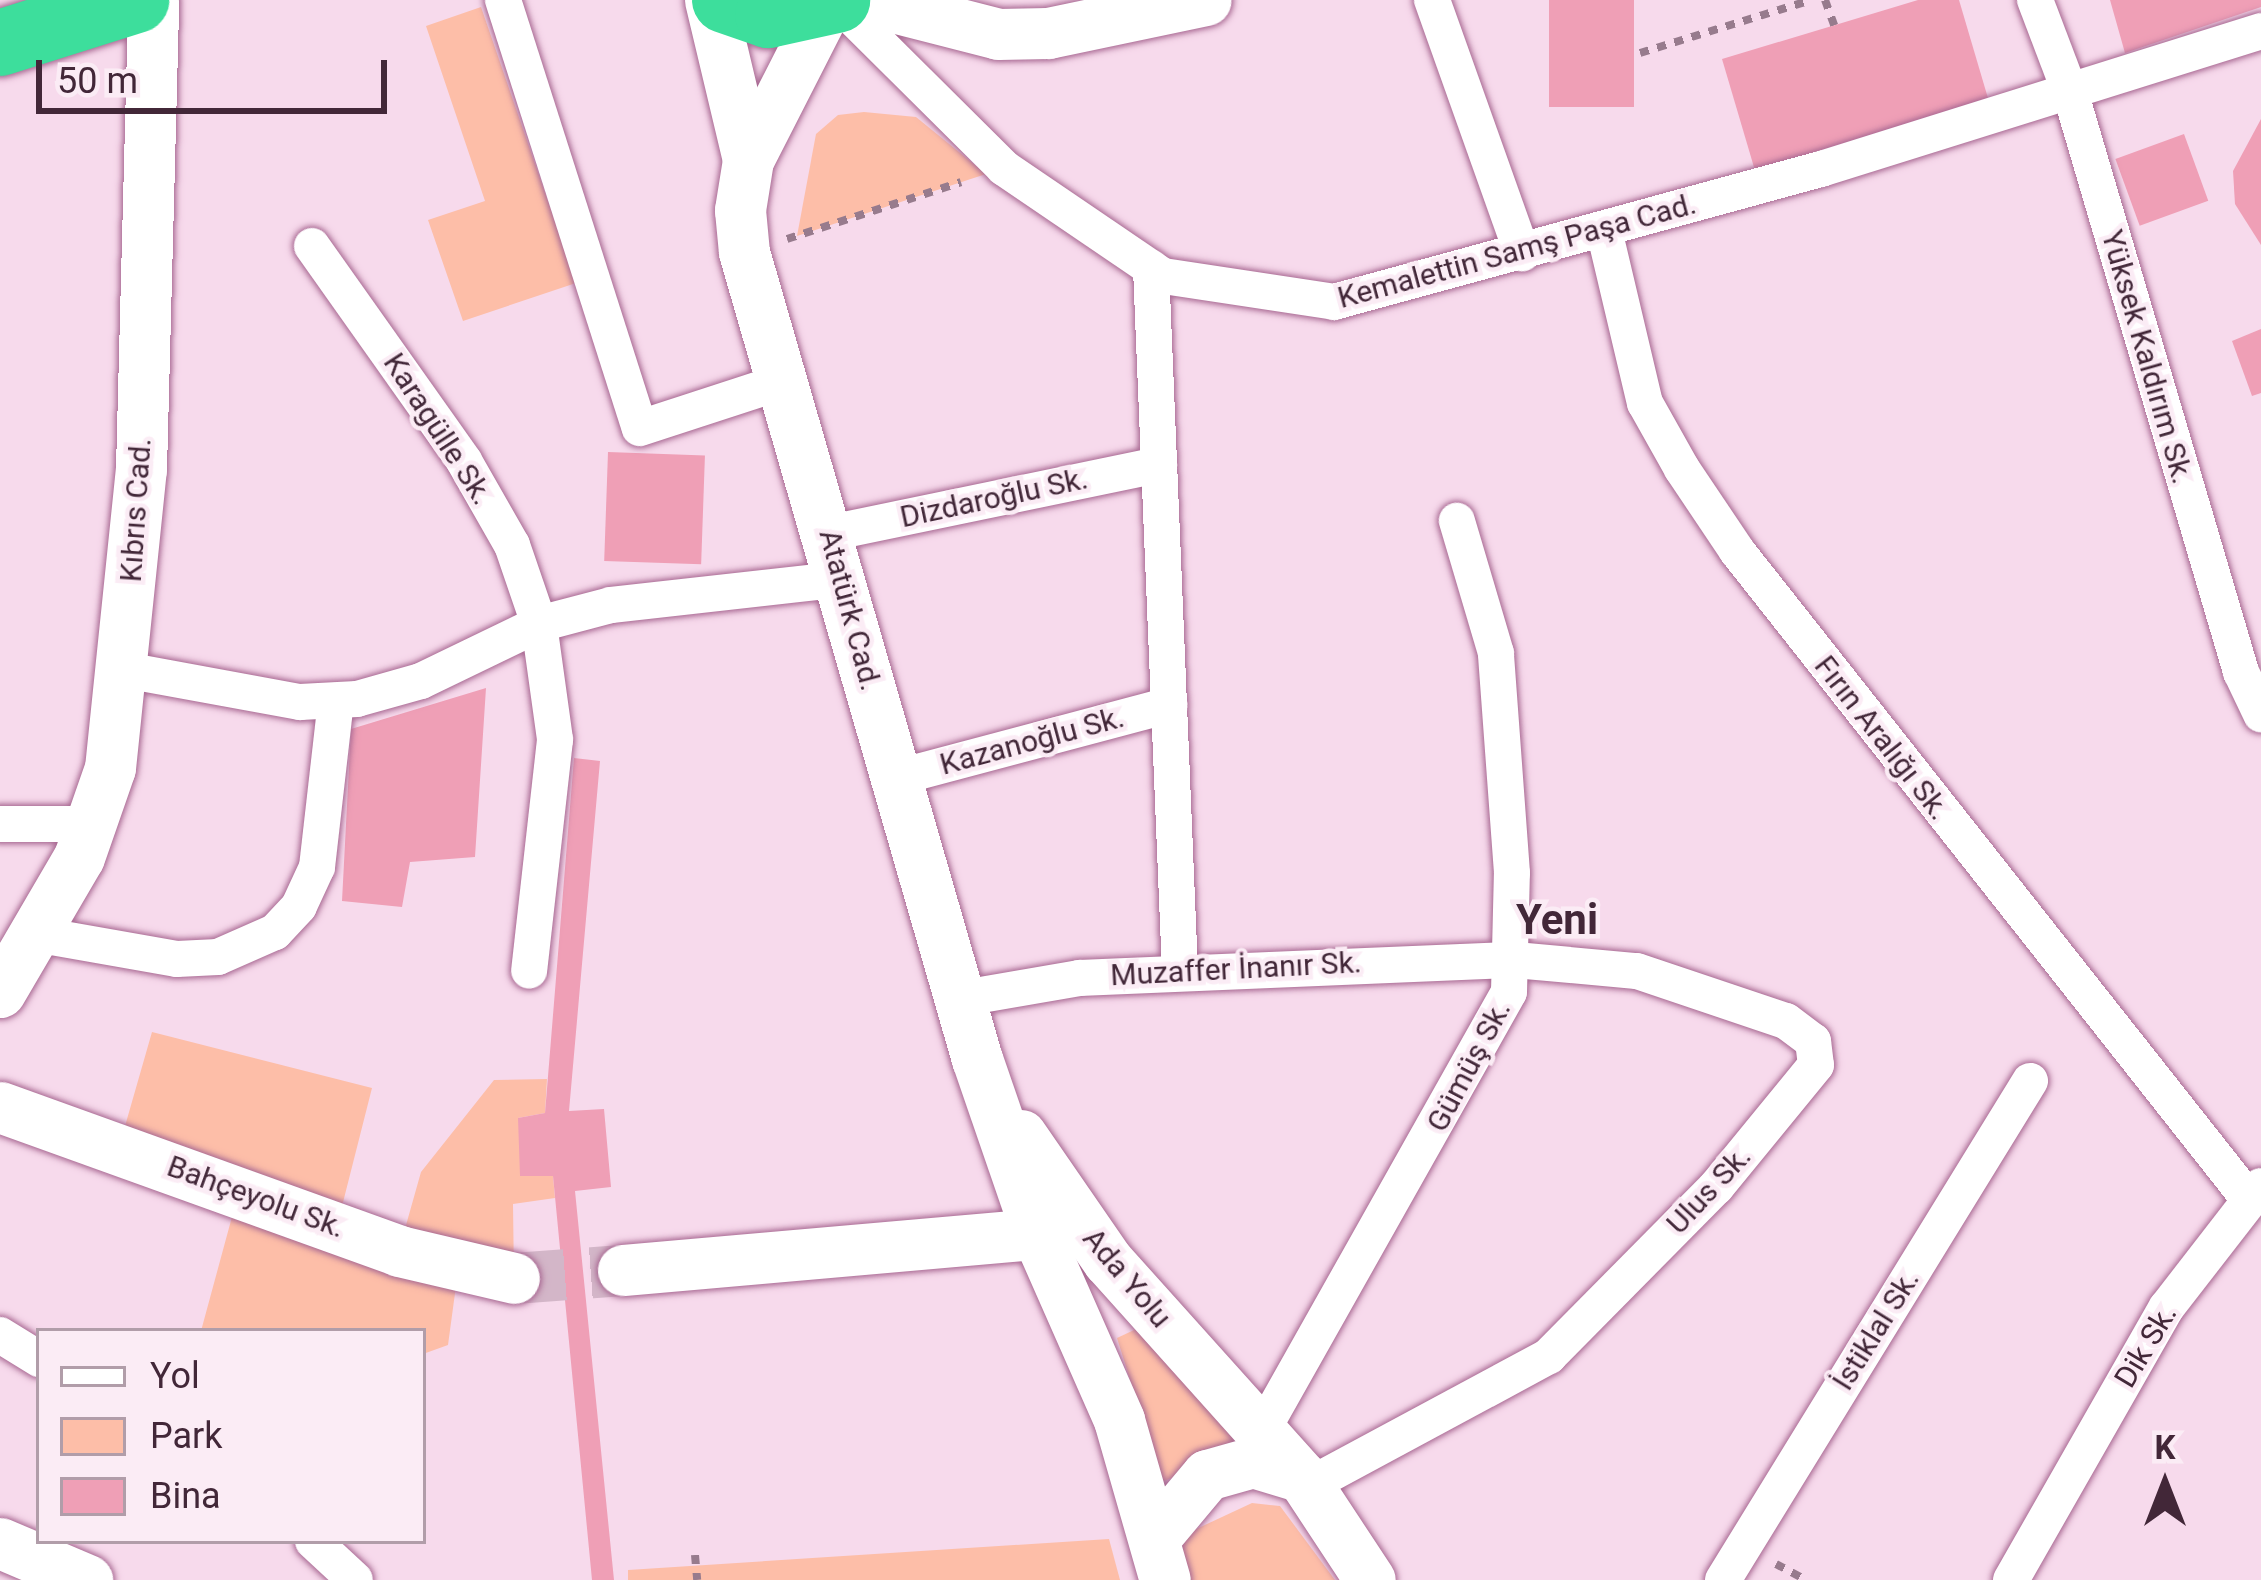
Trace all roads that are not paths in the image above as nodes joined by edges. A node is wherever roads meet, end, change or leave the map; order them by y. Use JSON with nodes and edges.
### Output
{"nodes":[{"id":1,"x":136,"y":0,"type":"edge"},
{"id":2,"x":153,"y":0,"type":"edge"},
{"id":3,"x":503,"y":0,"type":"edge"},
{"id":4,"x":710,"y":0,"type":"edge"},
{"id":5,"x":725,"y":0,"type":"edge"},
{"id":6,"x":1206,"y":0,"type":"edge"},
{"id":7,"x":1432,"y":0,"type":"edge"},
{"id":8,"x":2035,"y":0,"type":"edge"},
{"id":9,"x":841,"y":1,"type":"edge"},
{"id":10,"x":2261,"y":31,"type":"edge"},
{"id":11,"x":0,"y":43,"type":"edge"},
{"id":12,"x":2071,"y":95,"type":"junction"},
{"id":13,"x":748,"y":160,"type":"junction"},
{"id":14,"x":1604,"y":230,"type":"junction"},
{"id":15,"x":312,"y":247,"type":"dead end"},
{"id":16,"x":1522,"y":253,"type":"junction"},
{"id":17,"x":1151,"y":268,"type":"junction"},
{"id":18,"x":785,"y":381,"type":"junction"},
{"id":19,"x":1159,"y":465,"type":"junction"},
{"id":20,"x":1456,"y":521,"type":"dead end"},
{"id":21,"x":836,"y":556,"type":"junction"},
{"id":22,"x":538,"y":625,"type":"junction"},
{"id":23,"x":124,"y":670,"type":"junction"},
{"id":24,"x":336,"y":701,"type":"junction"},
{"id":25,"x":1169,"y":705,"type":"junction"},
{"id":26,"x":2261,"y":714,"type":"edge"},
{"id":27,"x":895,"y":778,"type":"junction"},
{"id":28,"x":0,"y":824,"type":"edge"},
{"id":29,"x":90,"y":824,"type":"junction"},
{"id":30,"x":29,"y":933,"type":"junction"},
{"id":31,"x":1515,"y":960,"type":"junction"},
{"id":32,"x":529,"y":970,"type":"dead end"},
{"id":33,"x":1180,"y":970,"type":"junction"},
{"id":34,"x":0,"y":992,"type":"edge"},
{"id":35,"x":958,"y":999,"type":"junction"},
{"id":36,"x":977,"y":1059,"type":"joint"},
{"id":37,"x":2030,"y":1081,"type":"dead end"},
{"id":38,"x":0,"y":1107,"type":"edge"},
{"id":39,"x":2255,"y":1192,"type":"edge"},
{"id":40,"x":1057,"y":1227,"type":"junction"},
{"id":41,"x":623,"y":1270,"type":"tunnel mouth"},
{"id":42,"x":514,"y":1278,"type":"tunnel mouth"},
{"id":43,"x":0,"y":1335,"type":"edge"},
{"id":44,"x":36,"y":1357,"type":"edge"},
{"id":45,"x":1263,"y":1429,"type":"junction"},
{"id":46,"x":1305,"y":1482,"type":"junction"},
{"id":47,"x":0,"y":1543,"type":"edge"},
{"id":48,"x":316,"y":1544,"type":"edge"},
{"id":49,"x":1160,"y":1558,"type":"edge"},
{"id":50,"x":87,"y":1580,"type":"edge"},
{"id":51,"x":355,"y":1580,"type":"edge"},
{"id":52,"x":1370,"y":1580,"type":"edge"},
{"id":53,"x":1723,"y":1580,"type":"edge"},
{"id":54,"x":2011,"y":1580,"type":"edge"}],
"edges":[{"from":1,"to":11,"type":"highway"},
{"from":2,"to":23,"type":"main road","name":"Kıbrıs Cad."},
{"from":3,"to":18,"type":"street"},
{"from":4,"to":13,"type":"main road"},
{"from":5,"to":9,"type":"highway"},
{"from":6,"to":9,"type":"main road"},
{"from":7,"to":16,"type":"street"},
{"from":8,"to":12,"type":"street","name":"Yüksek Kaldırım Sk."},
{"from":9,"to":13,"type":"main road"},
{"from":9,"to":17,"type":"street","name":"Kemalettin Samş Paşa Cad."},
{"from":10,"to":12,"type":"street","name":"Kemalettin Samş Paşa Cad."},
{"from":12,"to":14,"type":"street","name":"Kemalettin Samş Paşa Cad."},
{"from":12,"to":26,"type":"street","name":"Yüksek Kaldırım Sk."},
{"from":13,"to":18,"type":"main road","name":"Atatürk Cad."},
{"from":14,"to":16,"type":"street","name":"Kemalettin Samş Paşa Cad."},
{"from":14,"to":39,"type":"street","name":"Fırın Aralığı Sk."},
{"from":15,"to":22,"type":"street","name":"Karagülle Sk."},
{"from":16,"to":17,"type":"street","name":"Kemalettin Samş Paşa Cad."},
{"from":17,"to":19,"type":"street"},
{"from":18,"to":21,"type":"main road","name":"Atatürk Cad."},
{"from":19,"to":21,"type":"street","name":"Dizdaroğlu Sk."},
{"from":19,"to":25,"type":"street"},
{"from":20,"to":31,"type":"street","name":"Gümüş Sk."},
{"from":21,"to":22,"type":"street","name":"Dizdaroğlu Sk."},
{"from":21,"to":27,"type":"main road","name":"Atatürk Cad."},
{"from":22,"to":24,"type":"street","name":"Dizdaroğlu Sk."},
{"from":22,"to":32,"type":"street","name":"Karagülle Sk."},
{"from":23,"to":24,"type":"street","name":"Dizdaroğlu Sk."},
{"from":23,"to":29,"type":"main road","name":"Kıbrıs Cad."},
{"from":24,"to":30,"type":"street"},
{"from":25,"to":27,"type":"street","name":"Kazanoğlu Sk."},
{"from":25,"to":33,"type":"street"},
{"from":27,"to":35,"type":"main road","name":"Atatürk Cad."},
{"from":28,"to":29,"type":"street"},
{"from":29,"to":30,"type":"main road","name":"Kıbrıs Cad."},
{"from":30,"to":34,"type":"main road","name":"Kıbrıs Cad."},
{"from":31,"to":33,"type":"street","name":"Muzaffer İnanır Sk."},
{"from":31,"to":45,"type":"street","name":"Gümüş Sk."},
{"from":31,"to":46,"type":"street","name":"Ulus Sk."},
{"from":33,"to":35,"type":"street","name":"Muzaffer İnanır Sk."},
{"from":35,"to":36,"type":"main road","name":"Atatürk Cad."},
{"from":36,"to":40,"type":"main road","name":"Ada Yolu"},
{"from":37,"to":53,"type":"street","name":"İstiklal Sk."},
{"from":38,"to":42,"type":"main road","name":"Bahçeyolu Sk."},
{"from":39,"to":54,"type":"street","name":"Dik Sk."},
{"from":40,"to":41,"type":"main road"},
{"from":40,"to":45,"type":"main road","name":"Ada Yolu"},
{"from":40,"to":49,"type":"main road"},
{"from":43,"to":44,"type":"street"},
{"from":45,"to":46,"type":"main road","name":"Ada Yolu"},
{"from":46,"to":49,"type":"main road"},
{"from":46,"to":52,"type":"main road","name":"Ada Yolu"},
{"from":47,"to":50,"type":"main road"},
{"from":48,"to":51,"type":"street"}]}
